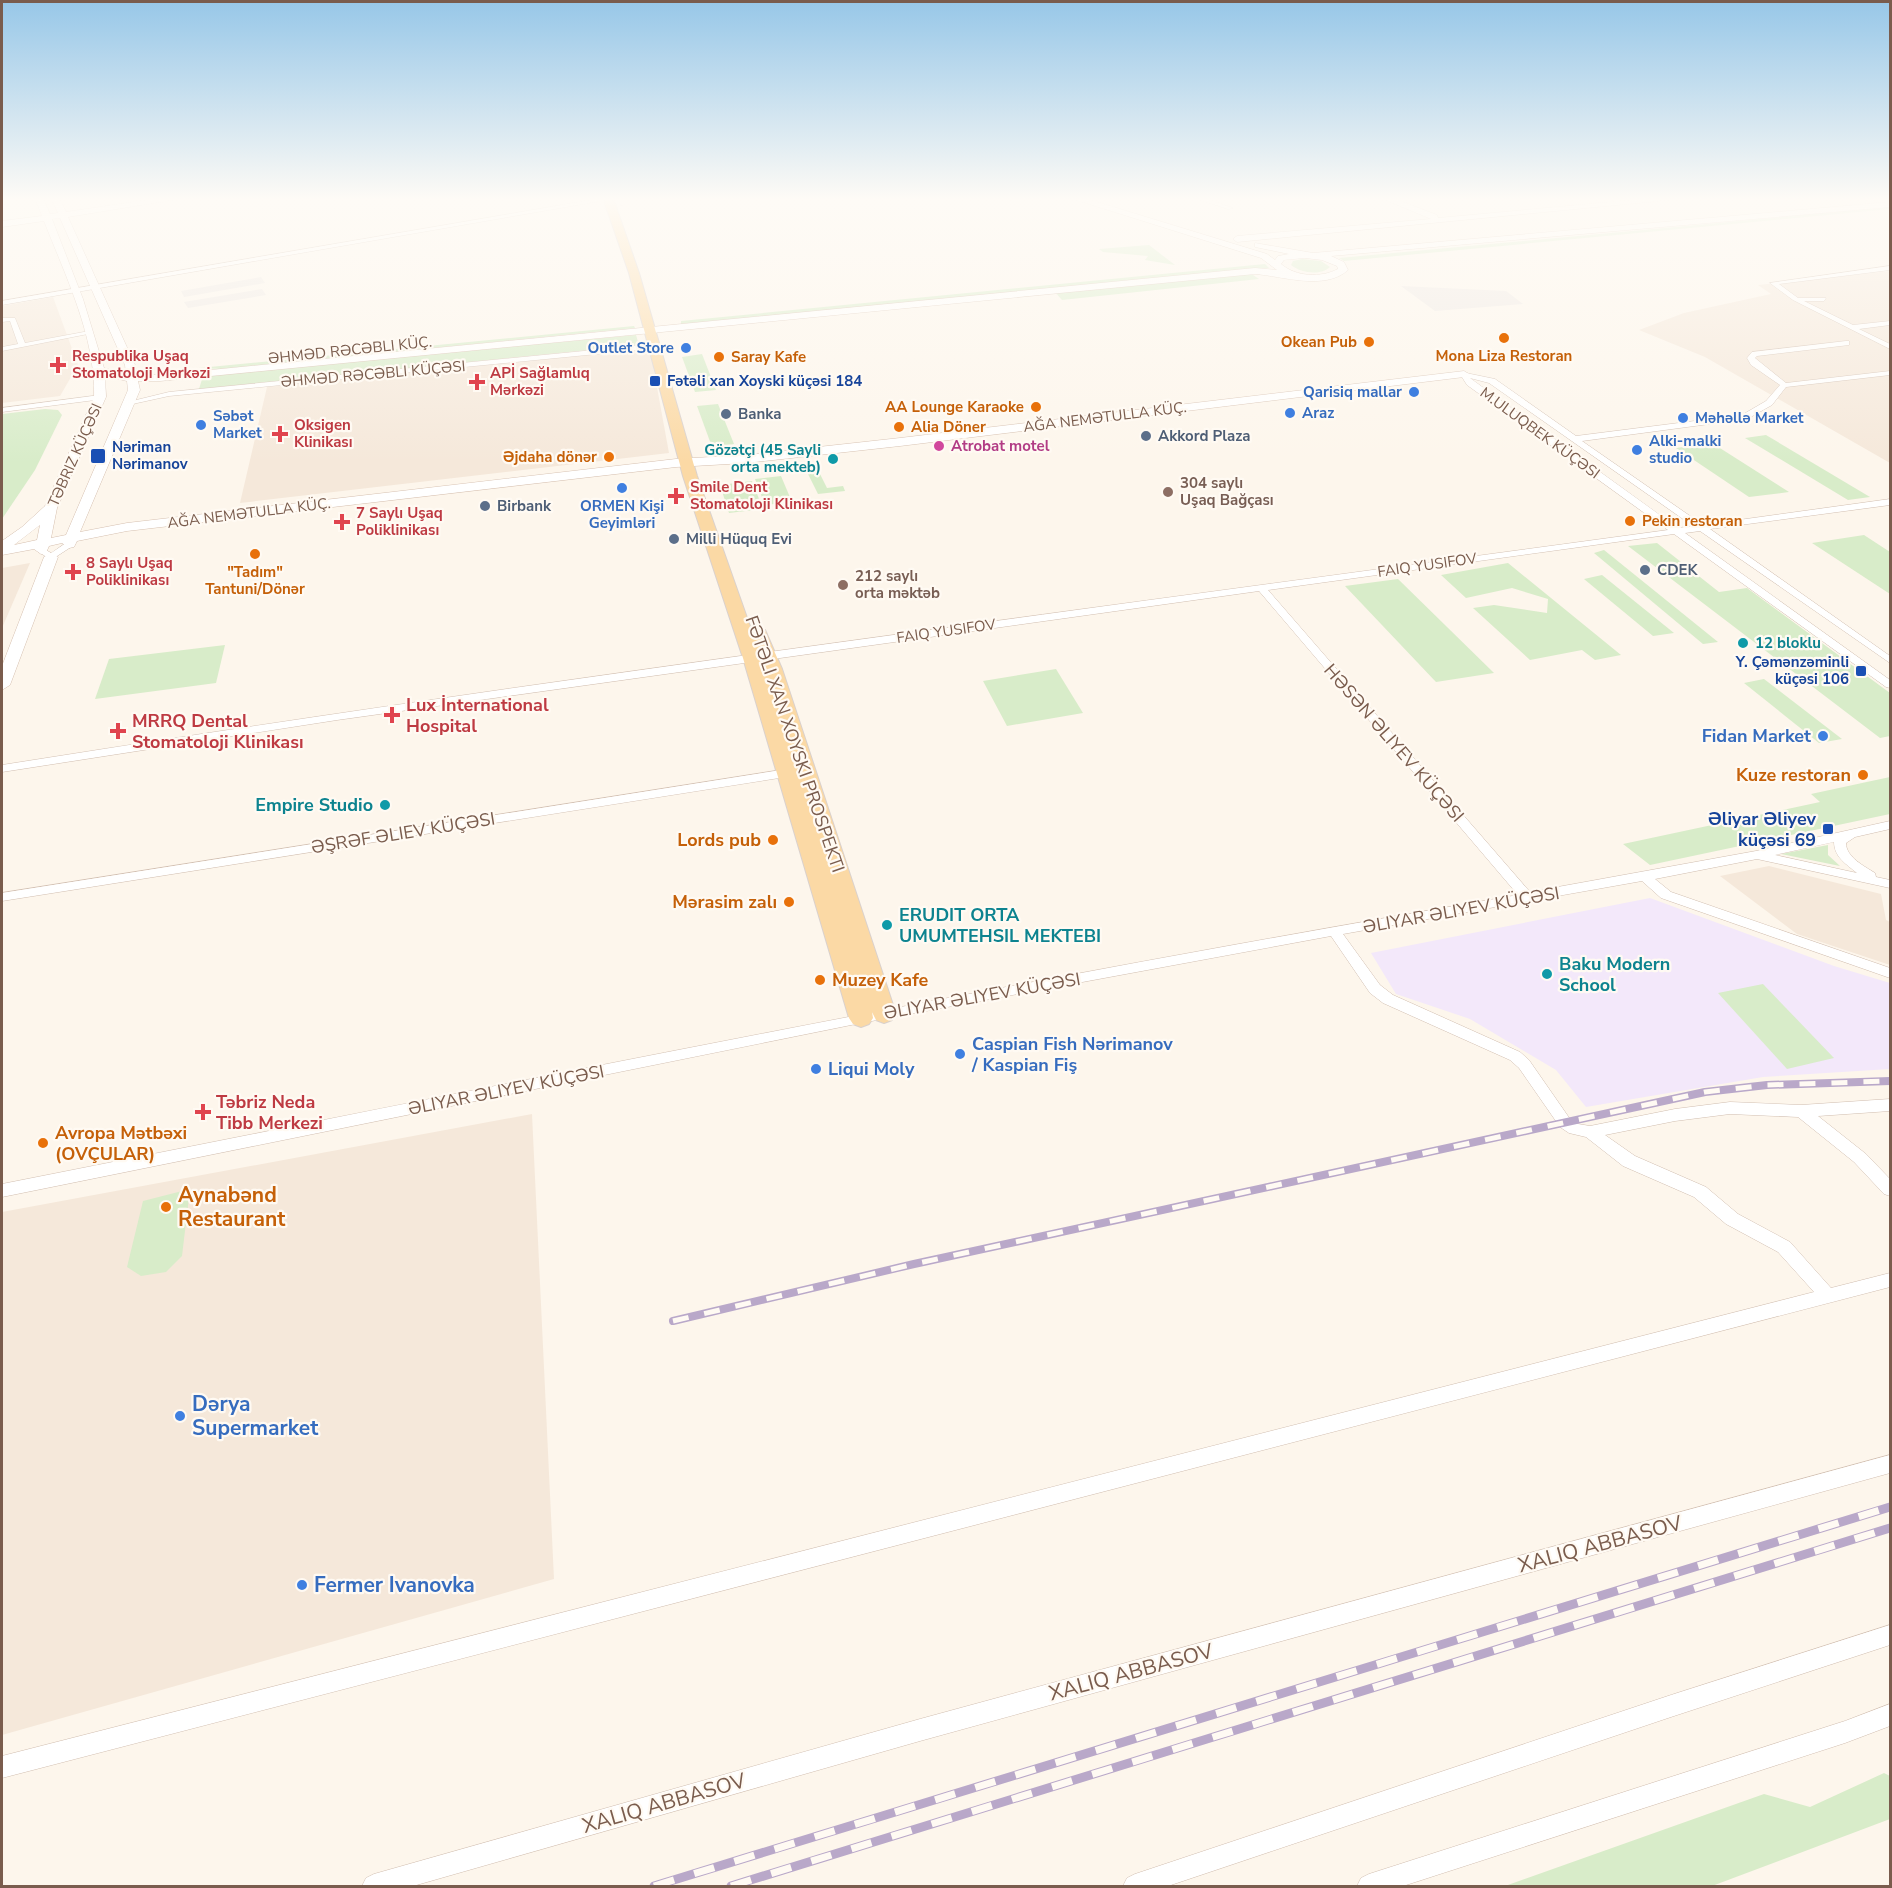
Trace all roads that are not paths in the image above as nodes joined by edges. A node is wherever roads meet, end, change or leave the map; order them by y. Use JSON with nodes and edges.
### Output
{"nodes":[{"id":1,"x":72,"y":286,"type":"edge"},
{"id":2,"x":94,"y":286,"type":"joint"},
{"id":3,"x":644,"y":286,"type":"edge"},
{"id":4,"x":650,"y":286,"type":"edge"},
{"id":5,"x":1034,"y":286,"type":"edge"},
{"id":6,"x":1087,"y":286,"type":"edge"},
{"id":7,"x":1777,"y":286,"type":"edge"},
{"id":8,"x":74,"y":291,"type":"junction"},
{"id":9,"x":653,"y":294,"type":"dead end"},
{"id":10,"x":1824,"y":298,"type":"dead end"},
{"id":11,"x":1796,"y":299,"type":"junction"},
{"id":12,"x":2,"y":303,"type":"edge"},
{"id":13,"x":2,"y":320,"type":"edge"},
{"id":14,"x":1890,"y":323,"type":"edge"},
{"id":15,"x":656,"y":325,"type":"junction"},
{"id":16,"x":1855,"y":327,"type":"junction"},
{"id":17,"x":89,"y":333,"type":"junction"},
{"id":18,"x":1846,"y":343,"type":"dead end"},
{"id":19,"x":22,"y":345,"type":"junction"},
{"id":20,"x":655,"y":346,"type":"junction"},
{"id":21,"x":1890,"y":346,"type":"edge"},
{"id":22,"x":2,"y":349,"type":"edge"},
{"id":23,"x":130,"y":365,"type":"junction"},
{"id":24,"x":101,"y":370,"type":"junction"},
{"id":25,"x":160,"y":373,"type":"junction"},
{"id":26,"x":1890,"y":373,"type":"edge"},
{"id":27,"x":1464,"y":374,"type":"junction"},
{"id":28,"x":134,"y":384,"type":"junction"},
{"id":29,"x":1784,"y":385,"type":"junction"},
{"id":30,"x":114,"y":400,"type":"junction"},
{"id":31,"x":2,"y":410,"type":"edge"},
{"id":32,"x":690,"y":423,"type":"dead end"},
{"id":33,"x":1575,"y":439,"type":"junction"},
{"id":34,"x":691,"y":463,"type":"junction"},
{"id":35,"x":100,"y":467,"type":"junction"},
{"id":36,"x":66,"y":471,"type":"junction"},
{"id":37,"x":1890,"y":502,"type":"edge"},
{"id":38,"x":51,"y":508,"type":"junction"},
{"id":39,"x":1703,"y":528,"type":"junction"},
{"id":40,"x":1677,"y":531,"type":"junction"},
{"id":41,"x":70,"y":540,"type":"junction"},
{"id":42,"x":2,"y":546,"type":"edge"},
{"id":43,"x":45,"y":550,"type":"junction"},
{"id":44,"x":2,"y":551,"type":"edge"},
{"id":45,"x":2,"y":556,"type":"edge"},
{"id":46,"x":1261,"y":588,"type":"junction"},
{"id":47,"x":759,"y":657,"type":"junction"},
{"id":48,"x":1890,"y":660,"type":"edge"},
{"id":49,"x":2,"y":685,"type":"edge"},
{"id":50,"x":1890,"y":685,"type":"edge"},
{"id":51,"x":2,"y":768,"type":"edge"},
{"id":52,"x":796,"y":772,"type":"junction"},
{"id":53,"x":1890,"y":825,"type":"edge"},
{"id":54,"x":1853,"y":832,"type":"junction"},
{"id":55,"x":1756,"y":855,"type":"junction"},
{"id":56,"x":1644,"y":876,"type":"junction"},
{"id":57,"x":1888,"y":883,"type":"edge"},
{"id":58,"x":2,"y":897,"type":"edge"},
{"id":59,"x":1527,"y":897,"type":"junction"},
{"id":60,"x":1335,"y":932,"type":"junction"},
{"id":61,"x":1890,"y":973,"type":"edge"},
{"id":62,"x":884,"y":1014,"type":"junction"},
{"id":63,"x":861,"y":1018,"type":"junction"},
{"id":64,"x":1890,"y":1105,"type":"edge"},
{"id":65,"x":1801,"y":1111,"type":"junction"},
{"id":66,"x":1590,"y":1132,"type":"junction"},
{"id":67,"x":1890,"y":1189,"type":"edge"},
{"id":68,"x":2,"y":1191,"type":"edge"},
{"id":69,"x":1890,"y":1280,"type":"edge"},
{"id":70,"x":1828,"y":1296,"type":"junction"},
{"id":71,"x":1890,"y":1464,"type":"edge"},
{"id":72,"x":1890,"y":1635,"type":"edge"},
{"id":73,"x":1890,"y":1714,"type":"edge"},
{"id":74,"x":2,"y":1767,"type":"edge"},
{"id":75,"x":374,"y":1887,"type":"edge"},
{"id":76,"x":1135,"y":1887,"type":"edge"},
{"id":77,"x":1369,"y":1887,"type":"edge"}],
"edges":[{"from":1,"to":8,"type":"main road","name":"TƏBRIZ KÜÇƏSI"},
{"from":2,"to":8,"type":"street"},
{"from":2,"to":23,"type":"main road"},
{"from":3,"to":15,"type":"main road","name":"FƏTƏLI XAN XOYSKI PROSPEKTI"},
{"from":4,"to":9,"type":"main road"},
{"from":5,"to":15,"type":"main road","name":"ƏHMƏD RƏCƏBLI KÜÇ."},
{"from":6,"to":15,"type":"main road","name":"ƏHMƏD RƏCƏBLI KÜÇ."},
{"from":7,"to":11,"type":"street"},
{"from":8,"to":12,"type":"street"},
{"from":8,"to":17,"type":"main road","name":"TƏBRIZ KÜÇƏSI"},
{"from":10,"to":11,"type":"street"},
{"from":11,"to":16,"type":"street"},
{"from":13,"to":19,"type":"street"},
{"from":14,"to":16,"type":"street"},
{"from":15,"to":20,"type":"main road","name":"FƏTƏLI XAN XOYSKI PROSPEKTI"},
{"from":15,"to":25,"type":"main road","name":"ƏHMƏD RƏCƏBLI KÜÇ."},
{"from":15,"to":32,"type":"main road","name":"FƏTƏLI XAN XOYSKI PROSPEKTI"},
{"from":16,"to":21,"type":"street"},
{"from":17,"to":19,"type":"street"},
{"from":17,"to":24,"type":"main road","name":"TƏBRIZ KÜÇƏSI"},
{"from":18,"to":29,"type":"street"},
{"from":19,"to":22,"type":"street"},
{"from":20,"to":30,"type":"street","name":"ƏHMƏD RƏCƏBLI KÜÇƏSI"},
{"from":20,"to":34,"type":"main road","name":"FƏTƏLI XAN XOYSKI PROSPEKTI"},
{"from":23,"to":25,"type":"main road"},
{"from":23,"to":28,"type":"main road"},
{"from":24,"to":28,"type":"main road"},
{"from":24,"to":30,"type":"main road","name":"TƏBRIZ KÜÇƏSI"},
{"from":25,"to":28,"type":"main road"},
{"from":26,"to":29,"type":"street"},
{"from":27,"to":33,"type":"street","name":"M.ULUQBEK KÜÇƏSI"},
{"from":27,"to":34,"type":"main road","name":"AĞA NEMƏTULLA KÜÇ."},
{"from":27,"to":40,"type":"street","name":"M.ULUQBEK KÜÇƏSI"},
{"from":28,"to":30,"type":"main road","name":"TƏBRIZ KÜÇƏSI"},
{"from":28,"to":30,"type":"main road"},
{"from":29,"to":33,"type":"street"},
{"from":30,"to":31,"type":"street","name":"ƏHMƏD RƏCƏBLI KÜÇƏSI"},
{"from":30,"to":35,"type":"main road","name":"TƏBRIZ KÜÇƏSI"},
{"from":30,"to":36,"type":"main road","name":"TƏBRIZ KÜÇƏSI"},
{"from":33,"to":39,"type":"street","name":"M.ULUQBEK KÜÇƏSI"},
{"from":34,"to":41,"type":"main road","name":"AĞA NEMƏTULLA KÜÇ."},
{"from":34,"to":41,"type":"main road","name":"AĞA NEMƏTULLA KÜÇ."},
{"from":34,"to":47,"type":"main road","name":"FƏTƏLI XAN XOYSKI PROSPEKTI"},
{"from":35,"to":36,"type":"main road"},
{"from":35,"to":41,"type":"main road","name":"TƏBRIZ KÜÇƏSI"},
{"from":36,"to":38,"type":"main road","name":"TƏBRIZ KÜÇƏSI"},
{"from":37,"to":39,"type":"street","name":"FAIQ YUSIFOV"},
{"from":38,"to":42,"type":"main road"},
{"from":38,"to":43,"type":"main road","name":"TƏBRIZ KÜÇƏSI"},
{"from":39,"to":40,"type":"street","name":"FAIQ YUSIFOV"},
{"from":39,"to":48,"type":"street","name":"M.ULUQBEK KÜÇƏSI"},
{"from":40,"to":46,"type":"street","name":"FAIQ YUSIFOV"},
{"from":40,"to":50,"type":"street","name":"M.ULUQBEK KÜÇƏSI"},
{"from":41,"to":43,"type":"main road"},
{"from":43,"to":44,"type":"main road"},
{"from":43,"to":45,"type":"main road"},
{"from":43,"to":49,"type":"main road","name":"TƏBRIZ KÜÇƏSI"},
{"from":46,"to":47,"type":"street","name":"FAIQ YUSIFOV"},
{"from":46,"to":59,"type":"street","name":"HƏSƏN ƏLIYEV KÜÇƏSI"},
{"from":47,"to":51,"type":"street","name":"FAIQ YUSIFOV"},
{"from":47,"to":52,"type":"main road","name":"FƏTƏLI XAN XOYSKI PROSPEKTI"},
{"from":52,"to":58,"type":"street","name":"ƏŞRƏF ƏLIEV KÜÇƏSI"},
{"from":52,"to":62,"type":"main road","name":"FƏTƏLI XAN XOYSKI PROSPEKTI"},
{"from":52,"to":63,"type":"main road","name":"FƏTƏLI XAN XOYSKI PROSPEKTI"},
{"from":53,"to":54,"type":"street","name":"ƏLIYAR ƏLIYEV KÜÇƏSI"},
{"from":54,"to":55,"type":"street","name":"ƏLIYAR ƏLIYEV KÜÇƏSI"},
{"from":54,"to":57,"type":"street"},
{"from":55,"to":56,"type":"street","name":"ƏLIYAR ƏLIYEV KÜÇƏSI"},
{"from":55,"to":57,"type":"street"},
{"from":56,"to":59,"type":"street","name":"ƏLIYAR ƏLIYEV KÜÇƏSI"},
{"from":56,"to":61,"type":"street"},
{"from":59,"to":60,"type":"street","name":"ƏLIYAR ƏLIYEV KÜÇƏSI"},
{"from":60,"to":62,"type":"street","name":"ƏLIYAR ƏLIYEV KÜÇƏSI"},
{"from":60,"to":66,"type":"street"},
{"from":62,"to":63,"type":"street","name":"ƏLIYAR ƏLIYEV KÜÇƏSI"},
{"from":63,"to":68,"type":"street","name":"ƏLIYAR ƏLIYEV KÜÇƏSI"},
{"from":64,"to":65,"type":"street"},
{"from":65,"to":66,"type":"street"},
{"from":65,"to":67,"type":"street"},
{"from":66,"to":70,"type":"street"},
{"from":69,"to":70,"type":"street"},
{"from":70,"to":74,"type":"street"},
{"from":71,"to":75,"type":"street"},
{"from":72,"to":76,"type":"street"},
{"from":73,"to":77,"type":"street"}]}
